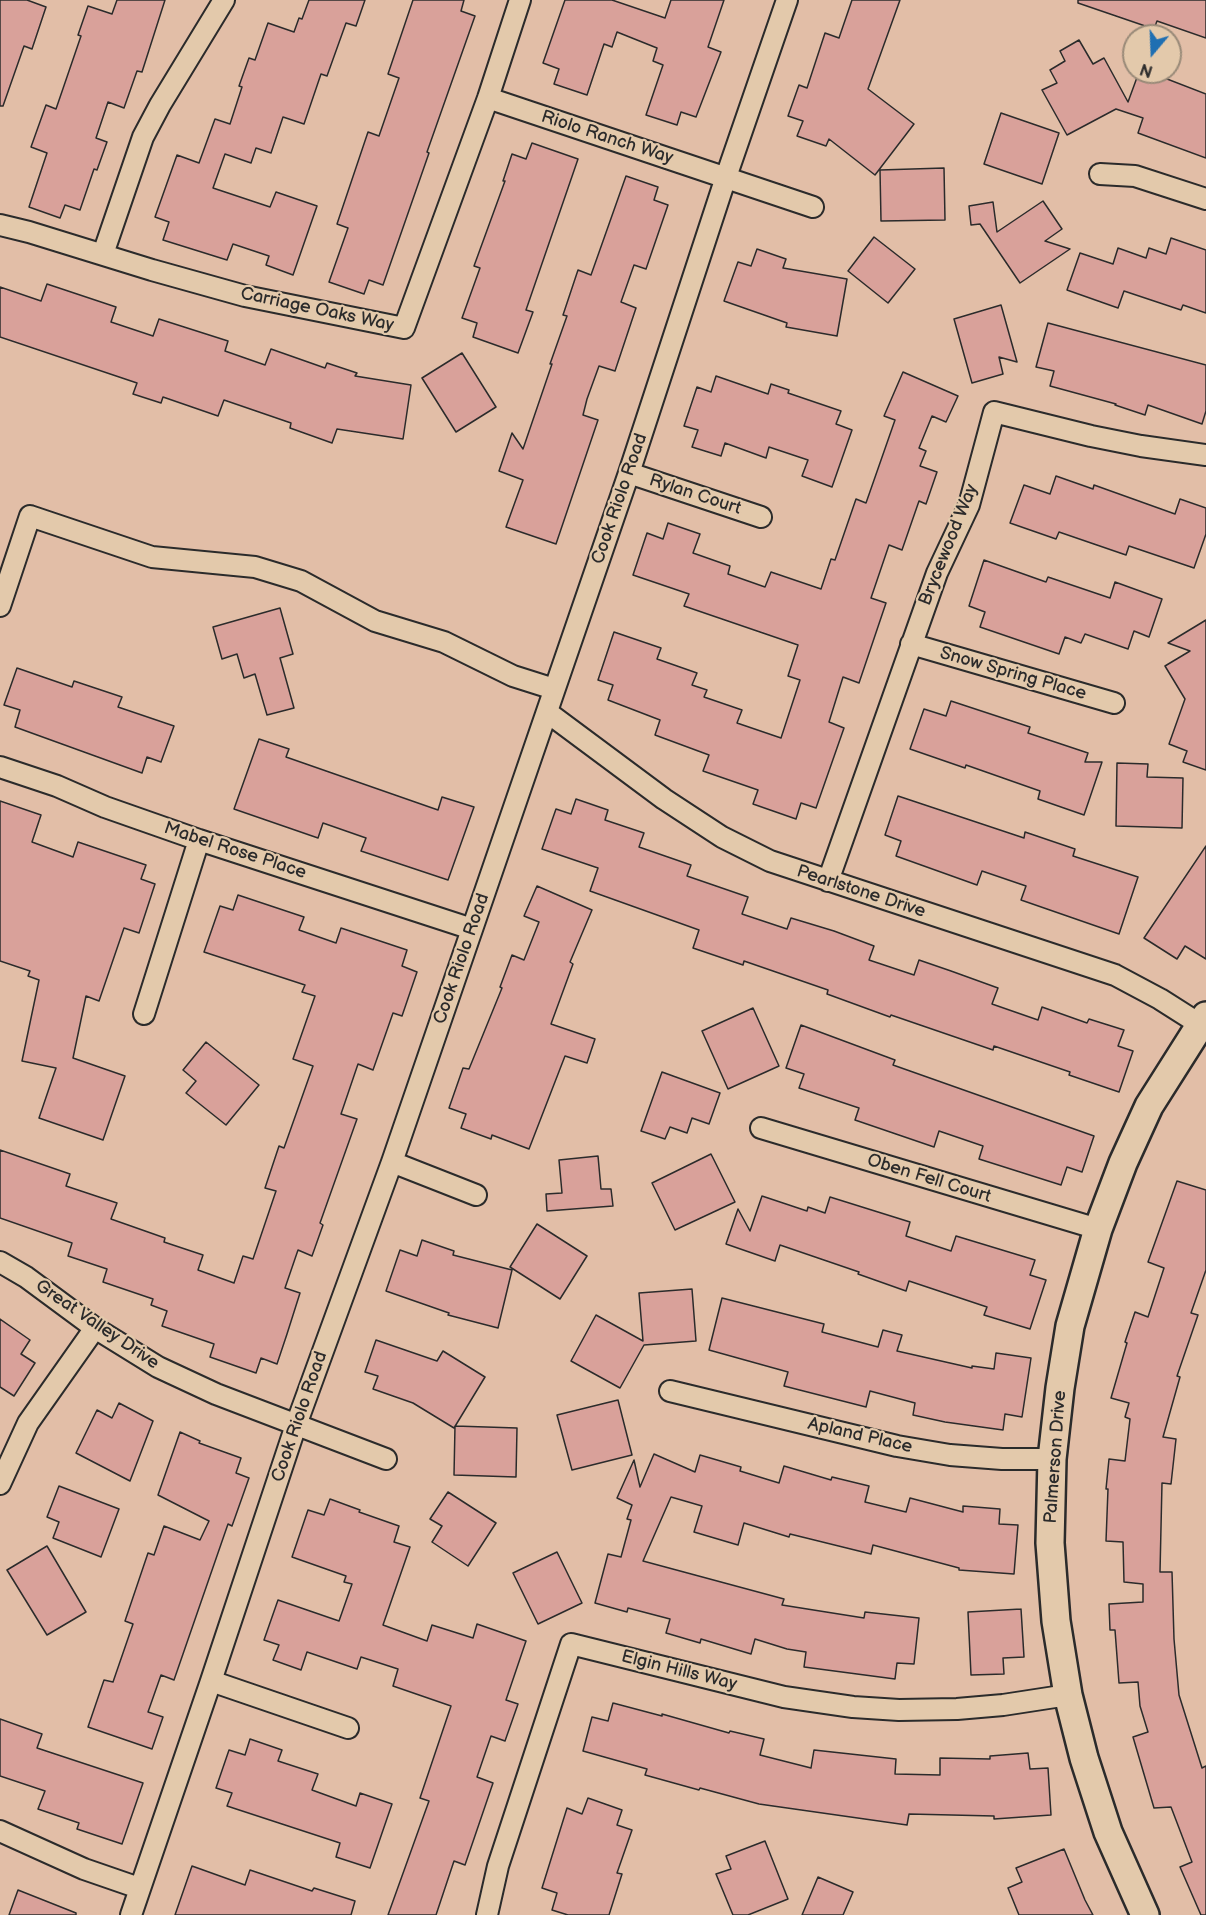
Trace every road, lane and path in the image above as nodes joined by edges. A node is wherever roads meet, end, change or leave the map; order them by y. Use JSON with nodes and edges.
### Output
{"nodes":[{"id":1,"x":224,"y":0,"type":"edge"},
{"id":2,"x":520,"y":0,"type":"edge"},
{"id":3,"x":787,"y":0,"type":"edge"},
{"id":4,"x":488,"y":98,"type":"junction"},
{"id":5,"x":1100,"y":174,"type":"dead end"},
{"id":6,"x":726,"y":177,"type":"junction"},
{"id":7,"x":1206,"y":199,"type":"edge"},
{"id":8,"x":813,"y":207,"type":"dead end"},
{"id":9,"x":0,"y":225,"type":"edge"},
{"id":10,"x":103,"y":254,"type":"junction"},
{"id":11,"x":1206,"y":455,"type":"edge"},
{"id":12,"x":629,"y":473,"type":"junction"},
{"id":13,"x":761,"y":517,"type":"dead end"},
{"id":14,"x":0,"y":606,"type":"edge"},
{"id":15,"x":911,"y":644,"type":"junction"},
{"id":16,"x":554,"y":689,"type":"junction"},
{"id":17,"x":1114,"y":703,"type":"dead end"},
{"id":18,"x":547,"y":712,"type":"junction"},
{"id":19,"x":0,"y":766,"type":"edge"},
{"id":20,"x":199,"y":840,"type":"junction"},
{"id":21,"x":828,"y":881,"type":"junction"},
{"id":22,"x":472,"y":929,"type":"junction"},
{"id":23,"x":144,"y":1014,"type":"dead end"},
{"id":24,"x":1203,"y":1020,"type":"edge"},
{"id":25,"x":761,"y":1128,"type":"dead end"},
{"id":26,"x":392,"y":1162,"type":"junction"},
{"id":27,"x":476,"y":1195,"type":"dead end"},
{"id":28,"x":1098,"y":1229,"type":"junction"},
{"id":29,"x":0,"y":1262,"type":"edge"},
{"id":30,"x":95,"y":1328,"type":"junction"},
{"id":31,"x":670,"y":1391,"type":"dead end"},
{"id":32,"x":296,"y":1425,"type":"junction"},
{"id":33,"x":1052,"y":1458,"type":"junction"},
{"id":34,"x":386,"y":1459,"type":"dead end"},
{"id":35,"x":0,"y":1484,"type":"edge"},
{"id":36,"x":211,"y":1681,"type":"junction"},
{"id":37,"x":1068,"y":1695,"type":"junction"},
{"id":38,"x":348,"y":1728,"type":"dead end"},
{"id":39,"x":0,"y":1831,"type":"edge"},
{"id":40,"x":139,"y":1888,"type":"junction"},
{"id":41,"x":130,"y":1915,"type":"edge"},
{"id":42,"x":487,"y":1915,"type":"edge"},
{"id":43,"x":1145,"y":1915,"type":"edge"}],
"edges":[{"from":1,"to":10,"type":"street"},
{"from":2,"to":4,"type":"street","name":"Carriage Oaks Way"},
{"from":3,"to":6,"type":"street","name":"Cook Riolo Road"},
{"from":4,"to":6,"type":"street","name":"Riolo Ranch Way"},
{"from":4,"to":10,"type":"street","name":"Carriage Oaks Way"},
{"from":5,"to":7,"type":"street"},
{"from":6,"to":8,"type":"street","name":"Riolo Ranch Way"},
{"from":6,"to":12,"type":"street","name":"Cook Riolo Road"},
{"from":9,"to":10,"type":"street","name":"Carriage Oaks Way"},
{"from":11,"to":15,"type":"street","name":"Brycewood Way"},
{"from":12,"to":13,"type":"street","name":"Rylan Court"},
{"from":12,"to":16,"type":"street","name":"Cook Riolo Road"},
{"from":14,"to":16,"type":"street"},
{"from":15,"to":17,"type":"street","name":"Snow Spring Place"},
{"from":15,"to":21,"type":"street","name":"Brycewood Way"},
{"from":16,"to":18,"type":"street","name":"Cook Riolo Road"},
{"from":18,"to":21,"type":"street","name":"Pearlstone Drive"},
{"from":18,"to":22,"type":"street","name":"Cook Riolo Road"},
{"from":19,"to":20,"type":"street","name":"Mabel Rose Place"},
{"from":20,"to":22,"type":"street","name":"Mabel Rose Place"},
{"from":20,"to":23,"type":"street"},
{"from":21,"to":24,"type":"street","name":"Pearlstone Drive"},
{"from":22,"to":26,"type":"street","name":"Cook Riolo Road"},
{"from":24,"to":28,"type":"street","name":"Palmerson Drive"},
{"from":25,"to":28,"type":"street","name":"Oben Fell Court"},
{"from":26,"to":27,"type":"street"},
{"from":26,"to":32,"type":"street","name":"Cook Riolo Road"},
{"from":28,"to":33,"type":"street","name":"Palmerson Drive"},
{"from":29,"to":30,"type":"street","name":"Great Valley Drive"},
{"from":30,"to":32,"type":"street","name":"Great Valley Drive"},
{"from":30,"to":35,"type":"street"},
{"from":31,"to":33,"type":"street","name":"Apland Place"},
{"from":32,"to":34,"type":"street","name":"Great Valley Drive"},
{"from":32,"to":36,"type":"street","name":"Cook Riolo Road"},
{"from":33,"to":37,"type":"street","name":"Palmerson Drive"},
{"from":36,"to":38,"type":"street"},
{"from":36,"to":40,"type":"street","name":"Cook Riolo Road"},
{"from":37,"to":42,"type":"street","name":"Elgin Hills Way"},
{"from":37,"to":43,"type":"street","name":"Palmerson Drive"},
{"from":39,"to":40,"type":"street"},
{"from":40,"to":41,"type":"street","name":"Cook Riolo Road"}]}
